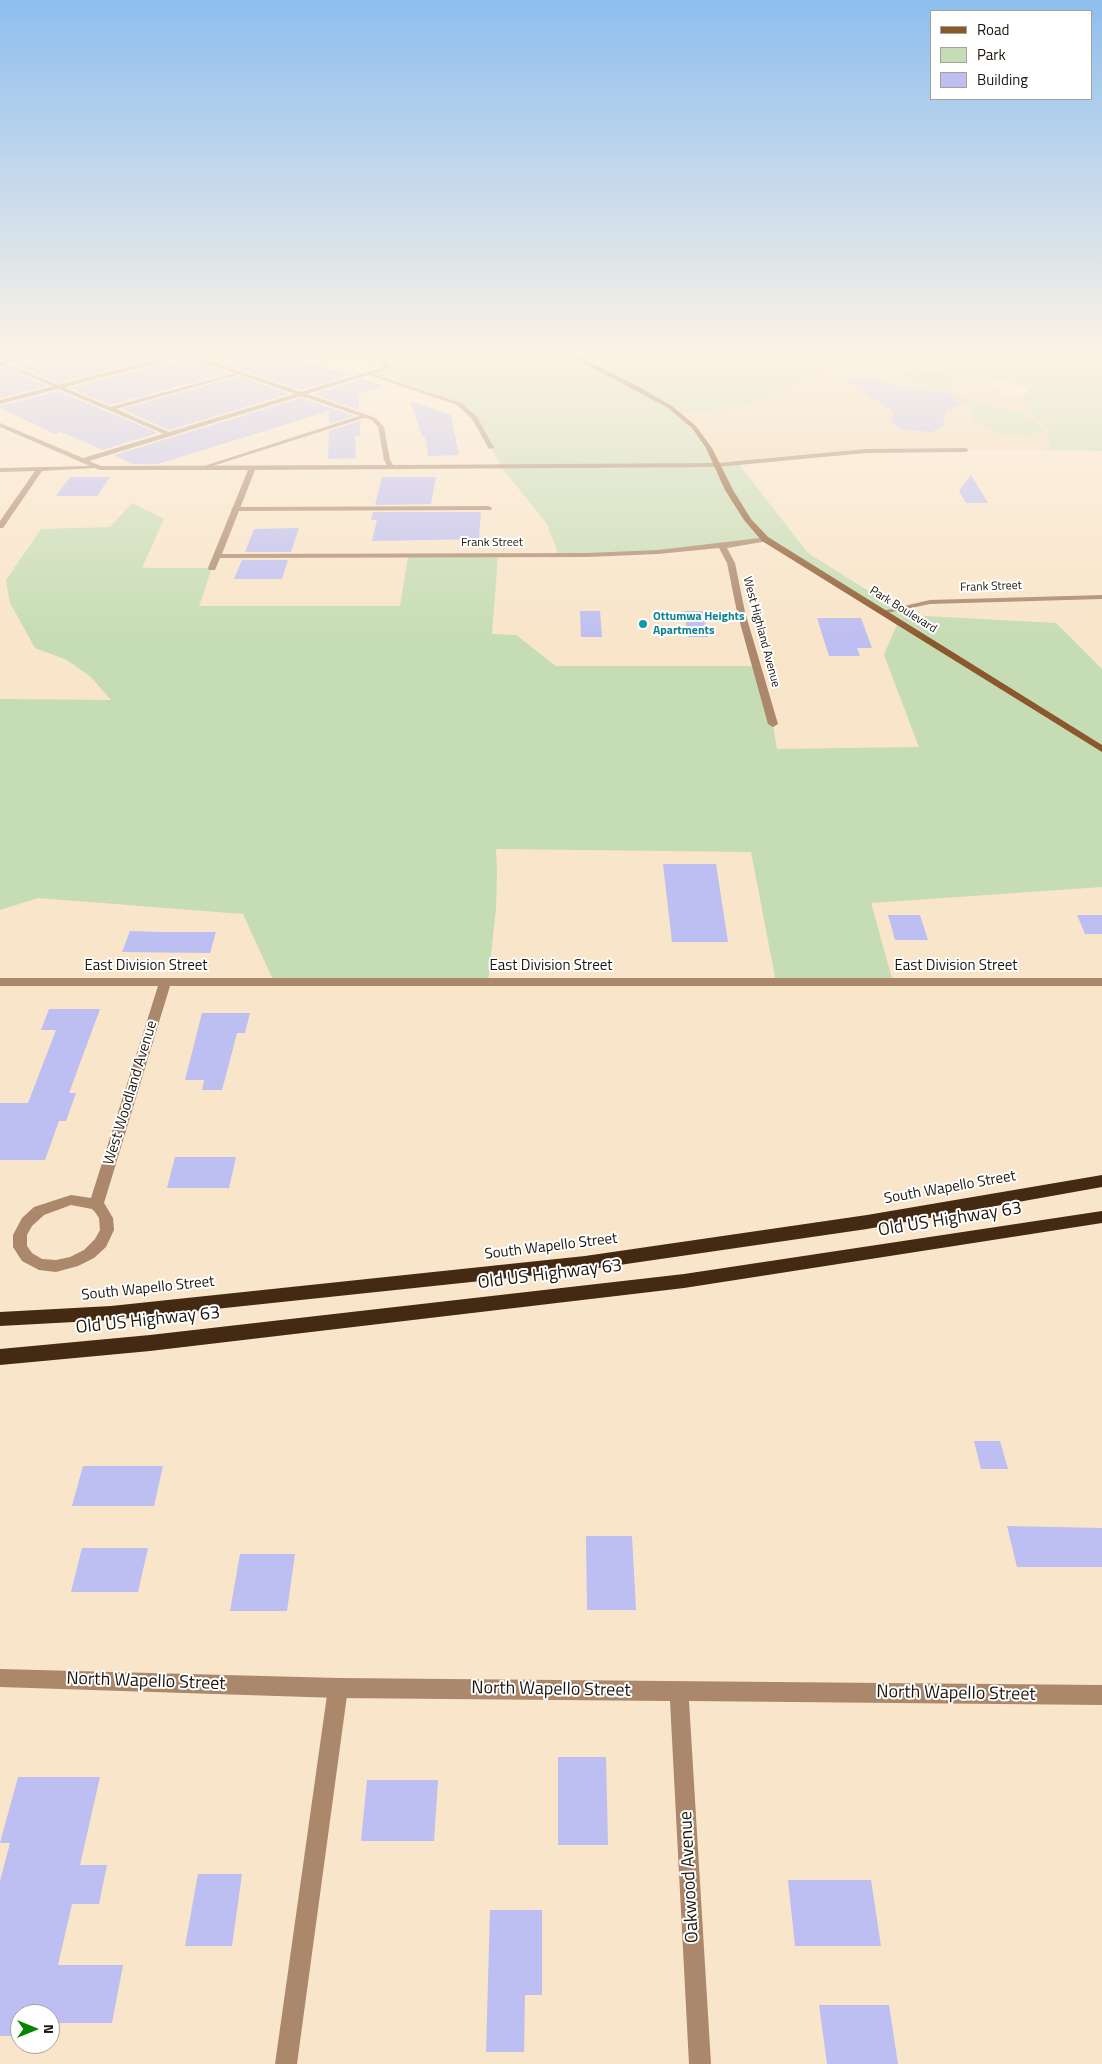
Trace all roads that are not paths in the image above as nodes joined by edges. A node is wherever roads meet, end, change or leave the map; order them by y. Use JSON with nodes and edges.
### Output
{"nodes":[{"id":1,"x":54,"y":449,"type":"edge"},
{"id":2,"x":119,"y":449,"type":"edge"},
{"id":3,"x":260,"y":449,"type":"edge"},
{"id":4,"x":385,"y":449,"type":"edge"},
{"id":5,"x":710,"y":449,"type":"edge"},
{"id":6,"x":966,"y":450,"type":"dead end"},
{"id":7,"x":80,"y":461,"type":"junction"},
{"id":8,"x":717,"y":465,"type":"junction"},
{"id":9,"x":100,"y":468,"type":"junction"},
{"id":10,"x":392,"y":468,"type":"junction"},
{"id":11,"x":198,"y":469,"type":"junction"},
{"id":12,"x":252,"y":469,"type":"junction"},
{"id":13,"x":0,"y":470,"type":"edge"},
{"id":14,"x":39,"y":470,"type":"junction"},
{"id":15,"x":488,"y":508,"type":"dead end"},
{"id":16,"x":235,"y":509,"type":"junction"},
{"id":17,"x":0,"y":526,"type":"edge"},
{"id":18,"x":765,"y":539,"type":"junction"},
{"id":19,"x":722,"y":546,"type":"junction"},
{"id":20,"x":217,"y":556,"type":"junction"},
{"id":21,"x":212,"y":568,"type":"dead end"},
{"id":22,"x":1102,"y":597,"type":"edge"},
{"id":23,"x":882,"y":612,"type":"junction"},
{"id":24,"x":773,"y":724,"type":"dead end"},
{"id":25,"x":1102,"y":749,"type":"edge"},
{"id":26,"x":0,"y":982,"type":"edge"},
{"id":27,"x":165,"y":982,"type":"junction"},
{"id":28,"x":1102,"y":982,"type":"edge"},
{"id":29,"x":1102,"y":1181,"type":"edge"},
{"id":30,"x":96,"y":1204,"type":"junction"},
{"id":31,"x":1102,"y":1217,"type":"edge"},
{"id":32,"x":0,"y":1319,"type":"edge"},
{"id":33,"x":0,"y":1357,"type":"edge"},
{"id":34,"x":0,"y":1678,"type":"edge"},
{"id":35,"x":338,"y":1688,"type":"junction"},
{"id":36,"x":680,"y":1691,"type":"junction"},
{"id":37,"x":1102,"y":1695,"type":"edge"},
{"id":38,"x":286,"y":2064,"type":"edge"},
{"id":39,"x":700,"y":2064,"type":"edge"}],
"edges":[{"from":1,"to":7,"type":"street"},
{"from":2,"to":7,"type":"street"},
{"from":3,"to":11,"type":"street"},
{"from":4,"to":10,"type":"street"},
{"from":5,"to":8,"type":"main road","name":"Park Boulevard"},
{"from":6,"to":8,"type":"street"},
{"from":7,"to":9,"type":"street"},
{"from":8,"to":10,"type":"street"},
{"from":8,"to":18,"type":"main road","name":"Park Boulevard"},
{"from":9,"to":11,"type":"street"},
{"from":9,"to":14,"type":"street"},
{"from":10,"to":12,"type":"street"},
{"from":11,"to":12,"type":"street"},
{"from":12,"to":16,"type":"street"},
{"from":13,"to":14,"type":"street"},
{"from":14,"to":17,"type":"street"},
{"from":15,"to":16,"type":"street"},
{"from":16,"to":20,"type":"street"},
{"from":18,"to":19,"type":"street","name":"Frank Street"},
{"from":18,"to":23,"type":"main road","name":"Park Boulevard"},
{"from":19,"to":20,"type":"street","name":"Frank Street"},
{"from":19,"to":24,"type":"street","name":"West Highland Avenue"},
{"from":20,"to":21,"type":"street"},
{"from":22,"to":23,"type":"street","name":"Frank Street"},
{"from":23,"to":25,"type":"main road","name":"Park Boulevard"},
{"from":26,"to":27,"type":"street","name":"East Division Street"},
{"from":27,"to":28,"type":"street","name":"East Division Street"},
{"from":27,"to":30,"type":"street","name":"West Woodland Avenue"},
{"from":29,"to":32,"type":"highway","name":"South Wapello Street"},
{"from":30,"to":30,"type":"street"},
{"from":31,"to":33,"type":"highway","name":"Old US Highway 63"},
{"from":34,"to":35,"type":"street","name":"North Wapello Street"},
{"from":35,"to":36,"type":"street","name":"North Wapello Street"},
{"from":35,"to":38,"type":"street"},
{"from":36,"to":37,"type":"street","name":"North Wapello Street"},
{"from":36,"to":39,"type":"street","name":"Oakwood Avenue"}]}
